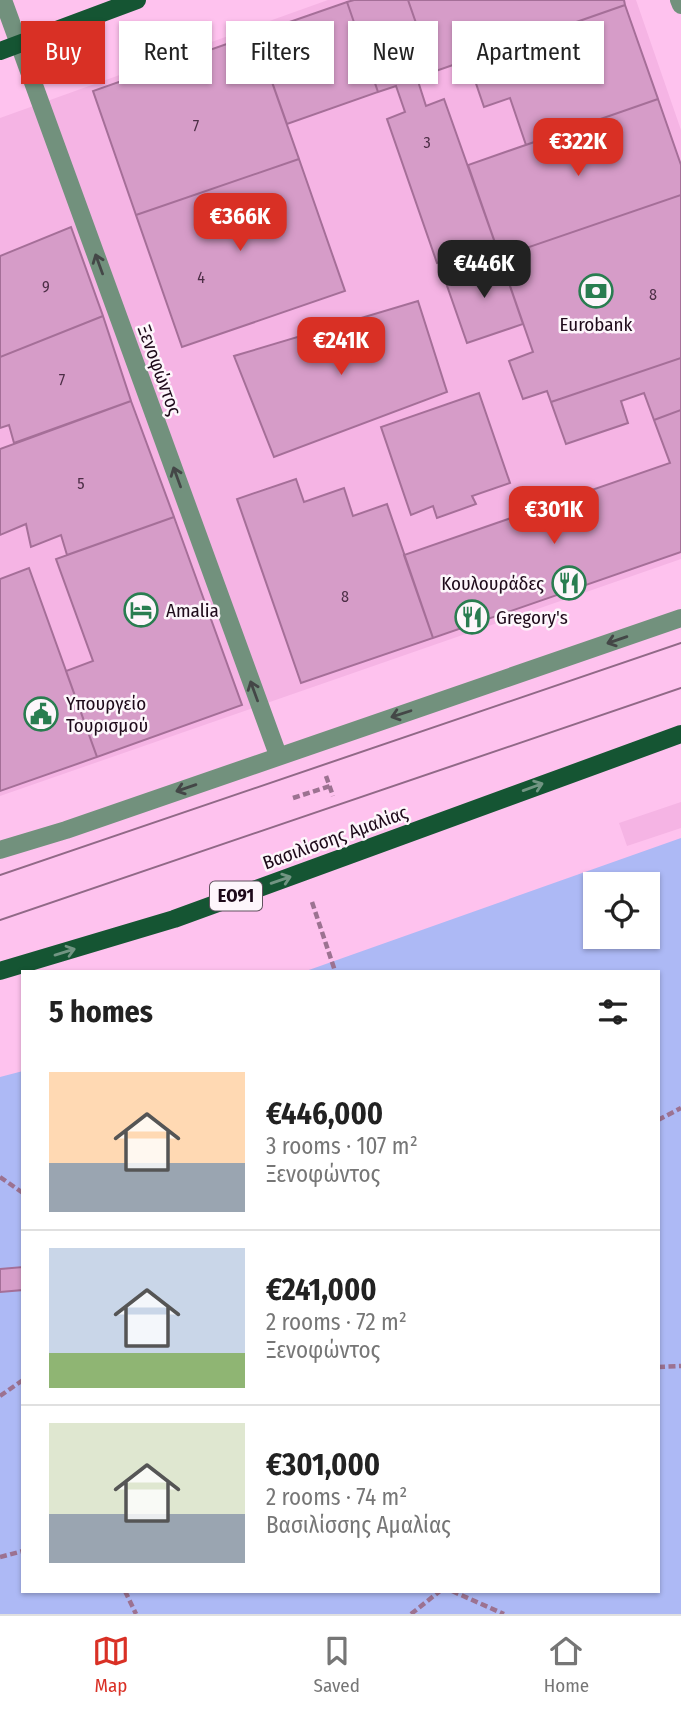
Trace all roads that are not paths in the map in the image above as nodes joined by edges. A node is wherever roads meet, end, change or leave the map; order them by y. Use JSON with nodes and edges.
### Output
{"nodes":[{"id":1,"x":3,"y":0,"type":"edge"},
{"id":2,"x":137,"y":0,"type":"edge"},
{"id":3,"x":679,"y":0,"type":"edge"},
{"id":4,"x":681,"y":5,"type":"edge"},
{"id":5,"x":19,"y":44,"type":"junction"},
{"id":6,"x":0,"y":51,"type":"edge"},
{"id":7,"x":681,"y":618,"type":"edge"},
{"id":8,"x":681,"y":734,"type":"edge"},
{"id":9,"x":278,"y":755,"type":"junction"},
{"id":10,"x":0,"y":850,"type":"edge"},
{"id":11,"x":0,"y":971,"type":"edge"}],
"edges":[{"from":1,"to":5,"type":"street","name":"Ξενοφώντος"},
{"from":2,"to":5,"type":"main road"},
{"from":3,"to":4,"type":"street"},
{"from":5,"to":6,"type":"main road"},
{"from":9,"to":5,"type":"street","name":"Ξενοφώντος","one_way":true},
{"from":7,"to":9,"type":"street","one_way":true},
{"from":11,"to":8,"type":"main road","name":"Βασιλίσσης Αμαλίας","number":"ΕΟ91","one_way":true},
{"from":9,"to":10,"type":"street","one_way":true}]}
